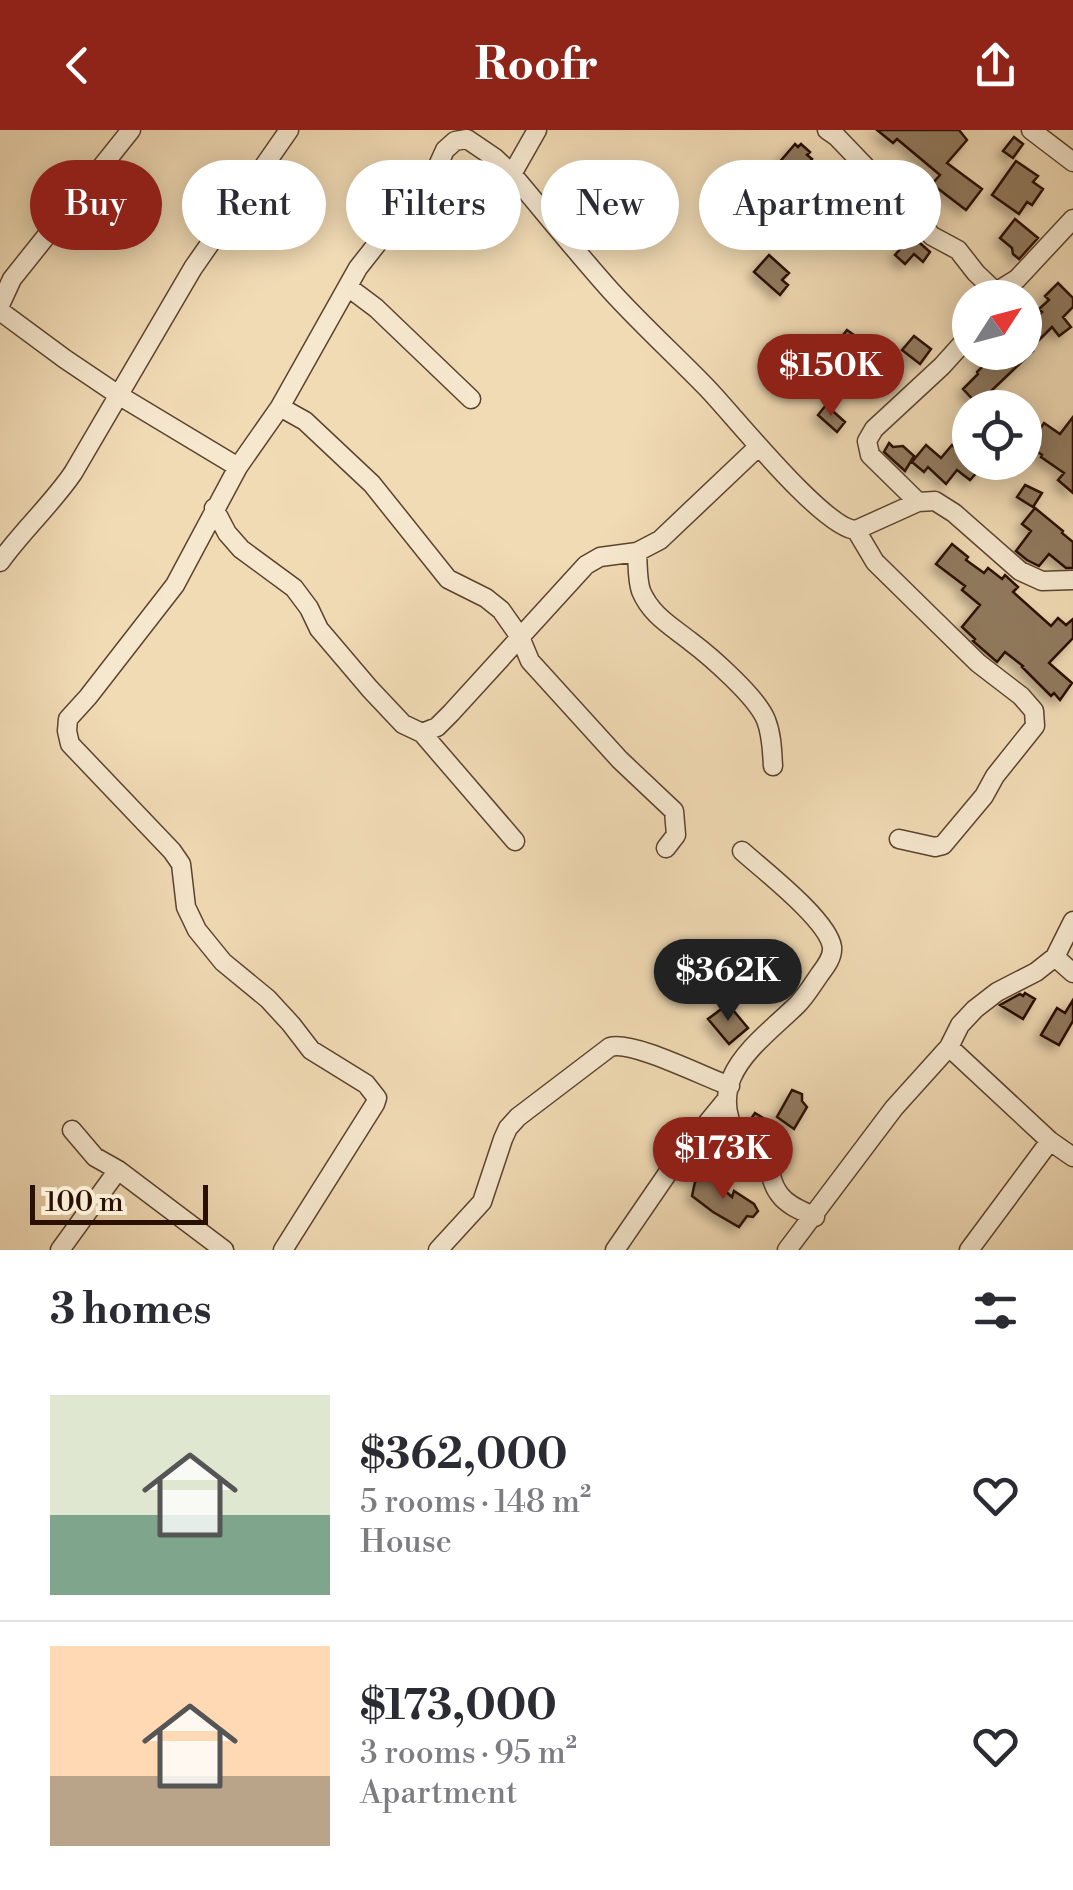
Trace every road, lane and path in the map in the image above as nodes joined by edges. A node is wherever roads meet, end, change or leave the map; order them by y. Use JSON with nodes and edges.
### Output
{"nodes":[{"id":1,"x":131,"y":130,"type":"edge"},
{"id":2,"x":290,"y":130,"type":"edge"},
{"id":3,"x":537,"y":130,"type":"edge"},
{"id":4,"x":827,"y":130,"type":"edge"},
{"id":5,"x":1031,"y":130,"type":"edge"},
{"id":6,"x":440,"y":160,"type":"edge"},
{"id":7,"x":497,"y":160,"type":"edge"},
{"id":8,"x":520,"y":160,"type":"edge"},
{"id":9,"x":1073,"y":162,"type":"edge"},
{"id":10,"x":521,"y":185,"type":"edge"},
{"id":11,"x":1073,"y":218,"type":"edge"},
{"id":12,"x":372,"y":250,"type":"edge"},
{"id":13,"x":982,"y":280,"type":"edge"},
{"id":14,"x":1015,"y":280,"type":"edge"},
{"id":15,"x":348,"y":287,"type":"junction"},
{"id":16,"x":0,"y":308,"type":"edge"},
{"id":17,"x":952,"y":355,"type":"edge"},
{"id":18,"x":120,"y":396,"type":"junction"},
{"id":19,"x":471,"y":400,"type":"dead end"},
{"id":20,"x":280,"y":407,"type":"junction"},
{"id":21,"x":758,"y":447,"type":"junction"},
{"id":22,"x":238,"y":467,"type":"junction"},
{"id":23,"x":918,"y":502,"type":"junction"},
{"id":24,"x":214,"y":508,"type":"junction"},
{"id":25,"x":856,"y":530,"type":"junction"},
{"id":26,"x":637,"y":552,"type":"junction"},
{"id":27,"x":0,"y":562,"type":"edge"},
{"id":28,"x":1073,"y":580,"type":"edge"},
{"id":29,"x":520,"y":637,"type":"junction"},
{"id":30,"x":422,"y":733,"type":"junction"},
{"id":31,"x":773,"y":766,"type":"dead end"},
{"id":32,"x":899,"y":839,"type":"dead end"},
{"id":33,"x":515,"y":841,"type":"dead end"},
{"id":34,"x":666,"y":848,"type":"dead end"},
{"id":35,"x":742,"y":852,"type":"dead end"},
{"id":36,"x":1073,"y":920,"type":"edge"},
{"id":37,"x":1055,"y":958,"type":"junction"},
{"id":38,"x":1073,"y":973,"type":"edge"},
{"id":39,"x":949,"y":1046,"type":"junction"},
{"id":40,"x":728,"y":1093,"type":"junction"},
{"id":41,"x":72,"y":1130,"type":"dead end"},
{"id":42,"x":1050,"y":1140,"type":"junction"},
{"id":43,"x":1073,"y":1158,"type":"edge"},
{"id":44,"x":118,"y":1170,"type":"junction"},
{"id":45,"x":814,"y":1216,"type":"junction"},
{"id":46,"x":60,"y":1250,"type":"edge"},
{"id":47,"x":224,"y":1250,"type":"edge"},
{"id":48,"x":284,"y":1250,"type":"edge"},
{"id":49,"x":438,"y":1250,"type":"edge"},
{"id":50,"x":614,"y":1250,"type":"edge"},
{"id":51,"x":788,"y":1250,"type":"edge"},
{"id":52,"x":968,"y":1250,"type":"edge"}],
"edges":[{"from":1,"to":16,"type":"street"},
{"from":2,"to":18,"type":"street"},
{"from":3,"to":8,"type":"street"},
{"from":4,"to":13,"type":"street"},
{"from":5,"to":9,"type":"street"},
{"from":6,"to":7,"type":"street"},
{"from":10,"to":21,"type":"street"},
{"from":11,"to":14,"type":"street"},
{"from":12,"to":15,"type":"street"},
{"from":15,"to":19,"type":"street"},
{"from":15,"to":20,"type":"street"},
{"from":16,"to":18,"type":"street"},
{"from":17,"to":23,"type":"street"},
{"from":18,"to":22,"type":"street"},
{"from":18,"to":27,"type":"street"},
{"from":20,"to":22,"type":"street"},
{"from":20,"to":29,"type":"street"},
{"from":21,"to":25,"type":"street"},
{"from":21,"to":26,"type":"street"},
{"from":22,"to":24,"type":"street"},
{"from":23,"to":25,"type":"street"},
{"from":23,"to":28,"type":"street"},
{"from":24,"to":30,"type":"street"},
{"from":24,"to":48,"type":"street"},
{"from":25,"to":32,"type":"street"},
{"from":26,"to":29,"type":"street"},
{"from":26,"to":31,"type":"street"},
{"from":29,"to":30,"type":"street"},
{"from":29,"to":34,"type":"street"},
{"from":30,"to":33,"type":"street"},
{"from":35,"to":40,"type":"street"},
{"from":36,"to":37,"type":"street"},
{"from":37,"to":38,"type":"street"},
{"from":37,"to":39,"type":"street"},
{"from":39,"to":42,"type":"street"},
{"from":39,"to":45,"type":"street"},
{"from":40,"to":45,"type":"street"},
{"from":40,"to":49,"type":"street"},
{"from":40,"to":50,"type":"street"},
{"from":41,"to":44,"type":"street"},
{"from":42,"to":43,"type":"street"},
{"from":42,"to":52,"type":"street"},
{"from":44,"to":46,"type":"street"},
{"from":44,"to":47,"type":"street"},
{"from":45,"to":51,"type":"street"}]}
